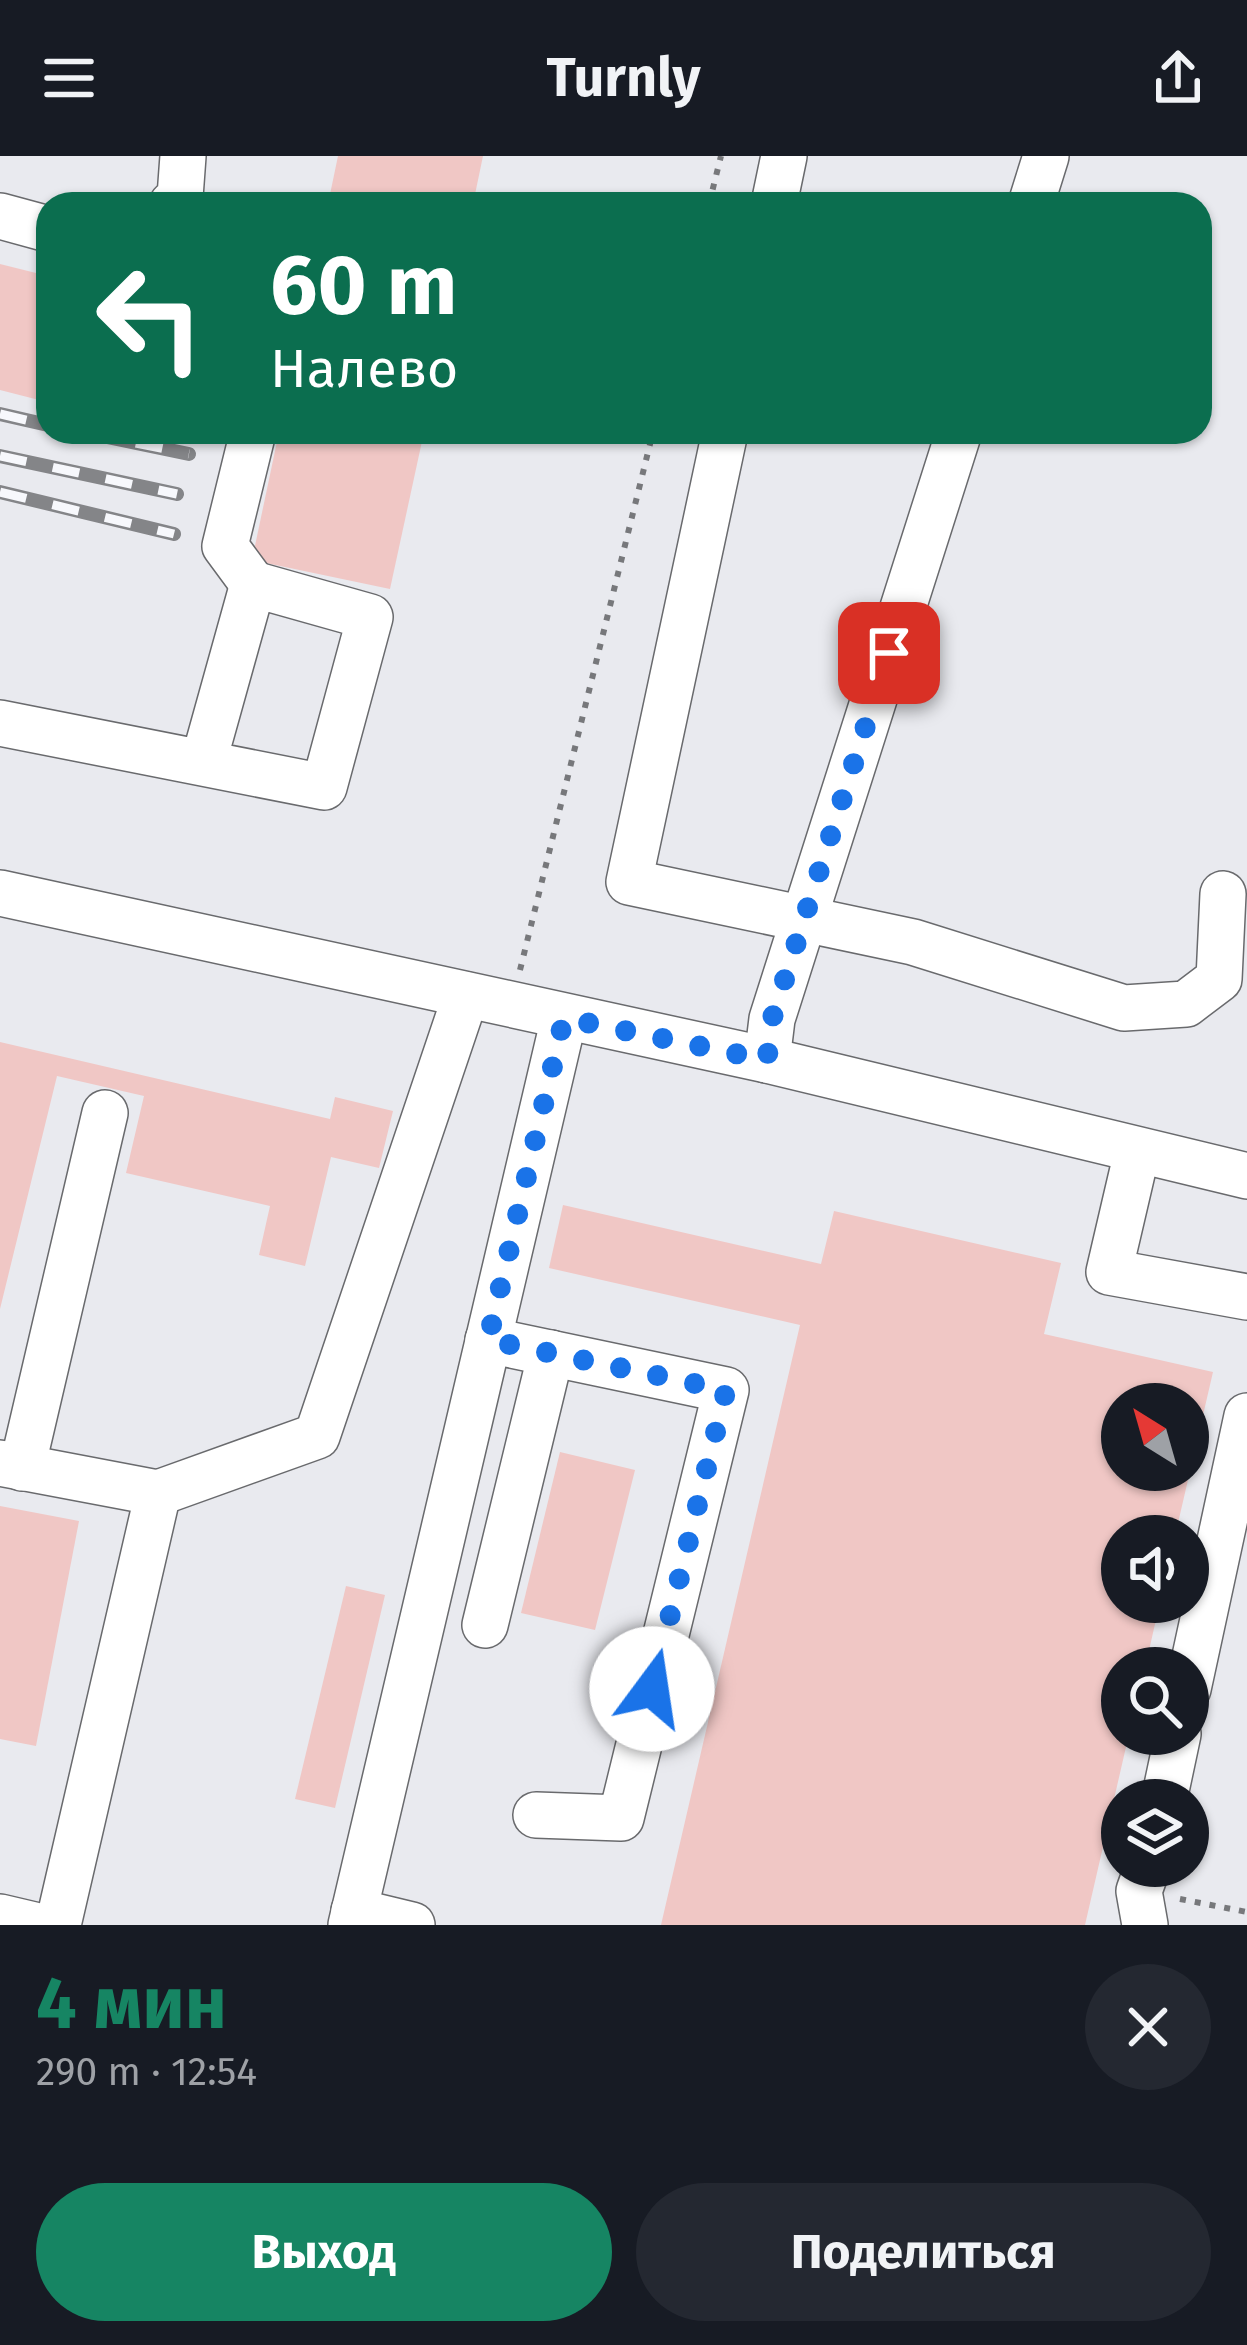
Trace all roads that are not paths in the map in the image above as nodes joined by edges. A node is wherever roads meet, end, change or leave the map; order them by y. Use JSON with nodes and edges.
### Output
{"nodes":[{"id":1,"x":183,"y":156,"type":"edge"},
{"id":2,"x":784,"y":156,"type":"edge"},
{"id":3,"x":1046,"y":156,"type":"edge"},
{"id":4,"x":180,"y":192,"type":"edge"},
{"id":5,"x":776,"y":192,"type":"edge"},
{"id":6,"x":1035,"y":192,"type":"edge"},
{"id":7,"x":0,"y":216,"type":"edge"},
{"id":8,"x":36,"y":226,"type":"edge"},
{"id":9,"x":250,"y":444,"type":"edge"},
{"id":10,"x":722,"y":444,"type":"edge"},
{"id":11,"x":954,"y":444,"type":"edge"},
{"id":12,"x":253,"y":584,"type":"junction"},
{"id":13,"x":0,"y":723,"type":"edge"},
{"id":14,"x":204,"y":760,"type":"junction"},
{"id":15,"x":0,"y":892,"type":"edge"},
{"id":16,"x":1223,"y":894,"type":"dead end"},
{"id":17,"x":805,"y":918,"type":"junction"},
{"id":18,"x":466,"y":995,"type":"junction"},
{"id":19,"x":564,"y":1018,"type":"junction"},
{"id":20,"x":767,"y":1060,"type":"junction"},
{"id":21,"x":105,"y":1113,"type":"dead end"},
{"id":22,"x":1137,"y":1152,"type":"junction"},
{"id":23,"x":1247,"y":1176,"type":"edge"},
{"id":24,"x":1247,"y":1297,"type":"edge"},
{"id":25,"x":488,"y":1340,"type":"junction"},
{"id":26,"x":550,"y":1353,"type":"junction"},
{"id":27,"x":1247,"y":1416,"type":"edge"},
{"id":28,"x":11,"y":1466,"type":"edge"},
{"id":29,"x":158,"y":1493,"type":"junction"},
{"id":30,"x":485,"y":1624,"type":"dead end"},
{"id":31,"x":1197,"y":1647,"type":"edge"},
{"id":32,"x":536,"y":1815,"type":"dead end"},
{"id":33,"x":1140,"y":1887,"type":"edge"},
{"id":34,"x":0,"y":1917,"type":"edge"},
{"id":35,"x":353,"y":1918,"type":"edge"},
{"id":36,"x":34,"y":1925,"type":"edge"},
{"id":37,"x":58,"y":1925,"type":"edge"},
{"id":38,"x":412,"y":1925,"type":"edge"},
{"id":39,"x":1145,"y":1925,"type":"edge"}],
"edges":[{"from":1,"to":4,"type":"lane"},
{"from":2,"to":5,"type":"lane"},
{"from":3,"to":6,"type":"lane"},
{"from":7,"to":8,"type":"lane"},
{"from":9,"to":12,"type":"lane"},
{"from":10,"to":17,"type":"lane"},
{"from":11,"to":17,"type":"lane"},
{"from":12,"to":14,"type":"lane"},
{"from":12,"to":14,"type":"lane"},
{"from":13,"to":14,"type":"lane"},
{"from":15,"to":18,"type":"lane"},
{"from":16,"to":17,"type":"lane"},
{"from":17,"to":20,"type":"lane"},
{"from":18,"to":19,"type":"lane"},
{"from":18,"to":29,"type":"lane"},
{"from":19,"to":20,"type":"lane"},
{"from":19,"to":25,"type":"lane"},
{"from":20,"to":22,"type":"lane"},
{"from":21,"to":28,"type":"lane"},
{"from":22,"to":23,"type":"lane"},
{"from":22,"to":24,"type":"lane"},
{"from":25,"to":26,"type":"lane"},
{"from":25,"to":35,"type":"lane"},
{"from":26,"to":30,"type":"lane"},
{"from":26,"to":32,"type":"lane"},
{"from":27,"to":31,"type":"lane"},
{"from":28,"to":29,"type":"lane"},
{"from":29,"to":37,"type":"lane"},
{"from":33,"to":39,"type":"lane"},
{"from":34,"to":36,"type":"lane"},
{"from":35,"to":38,"type":"lane"}]}
